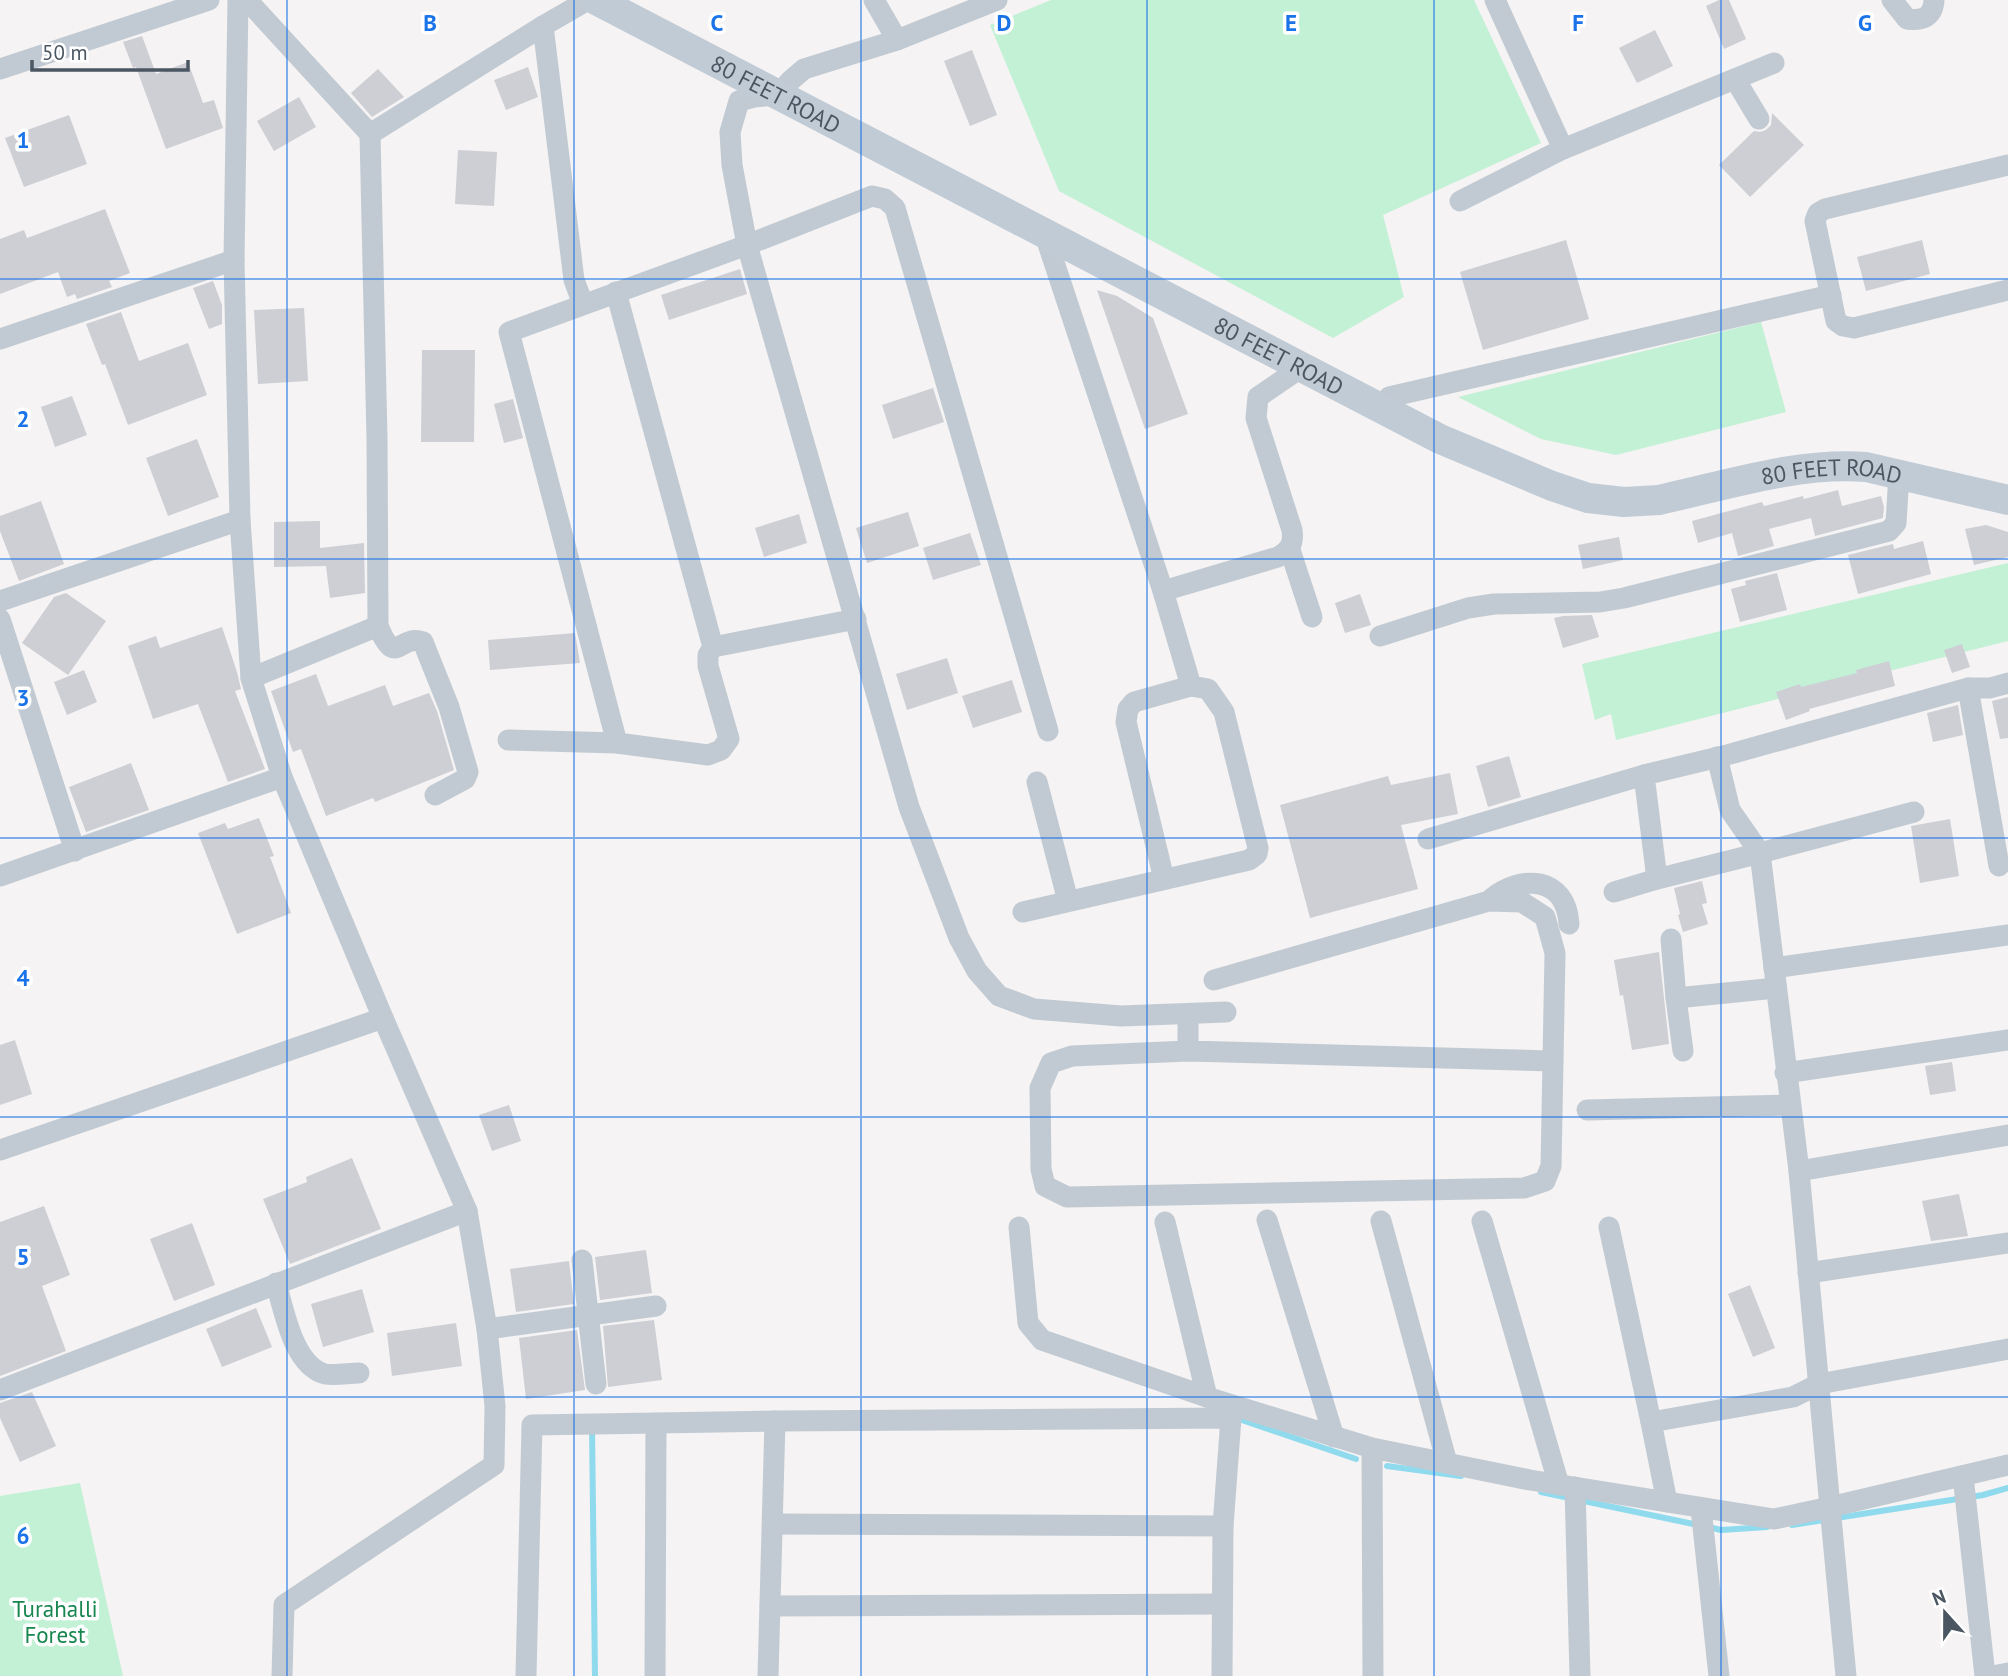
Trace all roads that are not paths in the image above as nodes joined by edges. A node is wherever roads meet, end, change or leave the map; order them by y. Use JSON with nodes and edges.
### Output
{"nodes":[{"id":1,"x":209,"y":0,"type":"edge"},
{"id":2,"x":238,"y":0,"type":"edge"},
{"id":3,"x":247,"y":0,"type":"edge"},
{"id":4,"x":588,"y":0,"type":"edge"},
{"id":5,"x":596,"y":0,"type":"edge"},
{"id":6,"x":628,"y":0,"type":"edge"},
{"id":7,"x":874,"y":0,"type":"edge"},
{"id":8,"x":997,"y":0,"type":"edge"},
{"id":9,"x":1495,"y":0,"type":"edge"},
{"id":10,"x":1892,"y":0,"type":"edge"},
{"id":11,"x":1934,"y":0,"type":"edge"},
{"id":12,"x":543,"y":26,"type":"junction"},
{"id":13,"x":897,"y":40,"type":"junction"},
{"id":14,"x":1774,"y":63,"type":"dead end"},
{"id":15,"x":0,"y":69,"type":"edge"},
{"id":16,"x":1735,"y":79,"type":"junction"},
{"id":17,"x":784,"y":89,"type":"junction"},
{"id":18,"x":1759,"y":119,"type":"dead end"},
{"id":19,"x":370,"y":135,"type":"junction"},
{"id":20,"x":1563,"y":149,"type":"junction"},
{"id":21,"x":2008,"y":165,"type":"edge"},
{"id":22,"x":1460,"y":201,"type":"dead end"},
{"id":23,"x":1044,"y":232,"type":"junction"},
{"id":24,"x":747,"y":244,"type":"junction"},
{"id":25,"x":234,"y":260,"type":"junction"},
{"id":26,"x":2008,"y":290,"type":"edge"},
{"id":27,"x":616,"y":292,"type":"junction"},
{"id":28,"x":1831,"y":295,"type":"junction"},
{"id":29,"x":583,"y":304,"type":"junction"},
{"id":30,"x":0,"y":339,"type":"edge"},
{"id":31,"x":1303,"y":367,"type":"junction"},
{"id":32,"x":1389,"y":397,"type":"junction"},
{"id":33,"x":1899,"y":474,"type":"junction"},
{"id":34,"x":2008,"y":486,"type":"edge"},
{"id":35,"x":2008,"y":500,"type":"edge"},
{"id":36,"x":240,"y":520,"type":"junction"},
{"id":37,"x":1290,"y":550,"type":"junction"},
{"id":38,"x":1163,"y":591,"type":"junction"},
{"id":39,"x":0,"y":601,"type":"edge"},
{"id":40,"x":1312,"y":617,"type":"dead end"},
{"id":41,"x":0,"y":619,"type":"edge"},
{"id":42,"x":856,"y":619,"type":"junction"},
{"id":43,"x":378,"y":626,"type":"junction"},
{"id":44,"x":1380,"y":636,"type":"dead end"},
{"id":45,"x":713,"y":647,"type":"junction"},
{"id":46,"x":251,"y":678,"type":"junction"},
{"id":47,"x":2008,"y":683,"type":"edge"},
{"id":48,"x":1191,"y":686,"type":"junction"},
{"id":49,"x":1968,"y":688,"type":"junction"},
{"id":50,"x":1048,"y":731,"type":"dead end"},
{"id":51,"x":508,"y":740,"type":"dead end"},
{"id":52,"x":617,"y":743,"type":"junction"},
{"id":53,"x":1717,"y":757,"type":"junction"},
{"id":54,"x":1644,"y":775,"type":"junction"},
{"id":55,"x":282,"y":777,"type":"junction"},
{"id":56,"x":1037,"y":782,"type":"dead end"},
{"id":57,"x":435,"y":795,"type":"dead end"},
{"id":58,"x":1914,"y":812,"type":"dead end"},
{"id":59,"x":1428,"y":839,"type":"dead end"},
{"id":60,"x":75,"y":851,"type":"junction"},
{"id":61,"x":1760,"y":853,"type":"junction"},
{"id":62,"x":1999,"y":866,"type":"dead end"},
{"id":63,"x":0,"y":876,"type":"edge"},
{"id":64,"x":1164,"y":879,"type":"junction"},
{"id":65,"x":1657,"y":879,"type":"junction"},
{"id":66,"x":1614,"y":892,"type":"dead end"},
{"id":67,"x":1068,"y":901,"type":"junction"},
{"id":68,"x":1489,"y":901,"type":"junction"},
{"id":69,"x":1023,"y":912,"type":"dead end"},
{"id":70,"x":1569,"y":924,"type":"dead end"},
{"id":71,"x":2008,"y":935,"type":"edge"},
{"id":72,"x":1671,"y":939,"type":"dead end"},
{"id":73,"x":1775,"y":978,"type":"junction"},
{"id":74,"x":1214,"y":980,"type":"dead end"},
{"id":75,"x":1676,"y":998,"type":"junction"},
{"id":76,"x":1226,"y":1012,"type":"dead end"},
{"id":77,"x":1188,"y":1014,"type":"junction"},
{"id":78,"x":383,"y":1018,"type":"junction"},
{"id":79,"x":2008,"y":1040,"type":"edge"},
{"id":80,"x":1188,"y":1051,"type":"junction"},
{"id":81,"x":1683,"y":1051,"type":"dead end"},
{"id":82,"x":1553,"y":1061,"type":"junction"},
{"id":83,"x":1785,"y":1073,"type":"junction"},
{"id":84,"x":1790,"y":1105,"type":"junction"},
{"id":85,"x":1587,"y":1110,"type":"dead end"},
{"id":86,"x":2008,"y":1135,"type":"edge"},
{"id":87,"x":0,"y":1150,"type":"edge"},
{"id":88,"x":1799,"y":1171,"type":"junction"},
{"id":89,"x":467,"y":1211,"type":"junction"},
{"id":90,"x":1267,"y":1220,"type":"dead end"},
{"id":91,"x":1381,"y":1221,"type":"dead end"},
{"id":92,"x":1482,"y":1221,"type":"dead end"},
{"id":93,"x":1165,"y":1222,"type":"dead end"},
{"id":94,"x":1019,"y":1227,"type":"dead end"},
{"id":95,"x":1609,"y":1227,"type":"dead end"},
{"id":96,"x":2008,"y":1243,"type":"edge"},
{"id":97,"x":582,"y":1260,"type":"dead end"},
{"id":98,"x":1808,"y":1273,"type":"junction"},
{"id":99,"x":276,"y":1283,"type":"junction"},
{"id":100,"x":656,"y":1306,"type":"dead end"},
{"id":101,"x":587,"y":1315,"type":"junction"},
{"id":102,"x":487,"y":1329,"type":"junction"},
{"id":103,"x":2008,"y":1349,"type":"edge"},
{"id":104,"x":359,"y":1373,"type":"dead end"},
{"id":105,"x":596,"y":1384,"type":"dead end"},
{"id":106,"x":1819,"y":1384,"type":"junction"},
{"id":107,"x":0,"y":1390,"type":"edge"},
{"id":108,"x":1207,"y":1396,"type":"junction"},
{"id":109,"x":775,"y":1420,"type":"junction"},
{"id":110,"x":1651,"y":1422,"type":"junction"},
{"id":111,"x":656,"y":1423,"type":"junction"},
{"id":112,"x":1334,"y":1437,"type":"junction"},
{"id":113,"x":1372,"y":1448,"type":"junction"},
{"id":114,"x":1447,"y":1463,"type":"junction"},
{"id":115,"x":2008,"y":1465,"type":"edge"},
{"id":116,"x":1963,"y":1476,"type":"junction"},
{"id":117,"x":1571,"y":1493,"type":"junction"},
{"id":118,"x":1667,"y":1502,"type":"junction"},
{"id":119,"x":1830,"y":1507,"type":"junction"},
{"id":120,"x":1701,"y":1508,"type":"junction"},
{"id":121,"x":774,"y":1524,"type":"junction"},
{"id":122,"x":1223,"y":1526,"type":"junction"},
{"id":123,"x":1222,"y":1604,"type":"junction"},
{"id":124,"x":770,"y":1606,"type":"junction"},
{"id":125,"x":2008,"y":1673,"type":"edge"},
{"id":126,"x":282,"y":1676,"type":"edge"},
{"id":127,"x":526,"y":1676,"type":"edge"},
{"id":128,"x":655,"y":1676,"type":"edge"},
{"id":129,"x":768,"y":1676,"type":"edge"},
{"id":130,"x":1222,"y":1676,"type":"edge"},
{"id":131,"x":1373,"y":1676,"type":"edge"},
{"id":132,"x":1580,"y":1676,"type":"edge"},
{"id":133,"x":1719,"y":1676,"type":"edge"},
{"id":134,"x":1846,"y":1676,"type":"edge"},
{"id":135,"x":1985,"y":1676,"type":"edge"},
{"id":136,"x":1993,"y":1676,"type":"edge"}],
"edges":[{"from":1,"to":15,"type":"street"},
{"from":2,"to":25,"type":"street"},
{"from":3,"to":19,"type":"street"},
{"from":4,"to":12,"type":"street"},
{"from":5,"to":17,"type":"main road","name":"80 FEET ROAD"},
{"from":6,"to":17,"type":"main road","name":"80 FEET ROAD"},
{"from":7,"to":13,"type":"street"},
{"from":8,"to":13,"type":"street"},
{"from":9,"to":20,"type":"street"},
{"from":10,"to":11,"type":"street"},
{"from":12,"to":19,"type":"street"},
{"from":12,"to":29,"type":"street"},
{"from":13,"to":17,"type":"street"},
{"from":14,"to":16,"type":"street"},
{"from":16,"to":18,"type":"street"},
{"from":16,"to":20,"type":"street"},
{"from":17,"to":23,"type":"main road","name":"80 FEET ROAD"},
{"from":17,"to":24,"type":"street"},
{"from":17,"to":32,"type":"main road","name":"80 FEET ROAD"},
{"from":19,"to":43,"type":"street"},
{"from":20,"to":22,"type":"street"},
{"from":21,"to":28,"type":"street"},
{"from":23,"to":31,"type":"main road","name":"80 FEET ROAD"},
{"from":23,"to":38,"type":"street"},
{"from":24,"to":27,"type":"street"},
{"from":24,"to":42,"type":"street"},
{"from":24,"to":50,"type":"street"},
{"from":25,"to":30,"type":"street"},
{"from":25,"to":36,"type":"street"},
{"from":26,"to":28,"type":"street"},
{"from":27,"to":29,"type":"street"},
{"from":27,"to":45,"type":"street"},
{"from":28,"to":32,"type":"street"},
{"from":29,"to":52,"type":"street"},
{"from":31,"to":33,"type":"main road","name":"80 FEET ROAD"},
{"from":31,"to":37,"type":"street"},
{"from":32,"to":34,"type":"main road","name":"80 FEET ROAD"},
{"from":33,"to":35,"type":"main road","name":"80 FEET ROAD"},
{"from":33,"to":44,"type":"street"},
{"from":36,"to":39,"type":"street"},
{"from":36,"to":46,"type":"street"},
{"from":37,"to":38,"type":"street"},
{"from":37,"to":40,"type":"street"},
{"from":38,"to":48,"type":"street"},
{"from":41,"to":60,"type":"street"},
{"from":42,"to":45,"type":"street"},
{"from":42,"to":77,"type":"street"},
{"from":43,"to":46,"type":"street"},
{"from":43,"to":57,"type":"street"},
{"from":45,"to":52,"type":"street"},
{"from":46,"to":55,"type":"street"},
{"from":47,"to":49,"type":"street"},
{"from":48,"to":64,"type":"street"},
{"from":48,"to":64,"type":"street"},
{"from":49,"to":53,"type":"street"},
{"from":49,"to":62,"type":"street"},
{"from":51,"to":52,"type":"street"},
{"from":53,"to":54,"type":"street"},
{"from":53,"to":61,"type":"street"},
{"from":54,"to":59,"type":"street"},
{"from":54,"to":65,"type":"street"},
{"from":55,"to":60,"type":"street"},
{"from":55,"to":78,"type":"street"},
{"from":56,"to":67,"type":"street"},
{"from":58,"to":61,"type":"street"},
{"from":60,"to":63,"type":"street"},
{"from":61,"to":65,"type":"street"},
{"from":61,"to":73,"type":"street"},
{"from":64,"to":67,"type":"street"},
{"from":65,"to":66,"type":"street"},
{"from":67,"to":69,"type":"street"},
{"from":68,"to":70,"type":"street"},
{"from":68,"to":74,"type":"street"},
{"from":68,"to":82,"type":"street"},
{"from":71,"to":73,"type":"street"},
{"from":72,"to":75,"type":"street"},
{"from":73,"to":75,"type":"street"},
{"from":73,"to":83,"type":"street"},
{"from":75,"to":81,"type":"street"},
{"from":76,"to":77,"type":"street"},
{"from":77,"to":80,"type":"street"},
{"from":78,"to":87,"type":"street"},
{"from":78,"to":89,"type":"street"},
{"from":79,"to":83,"type":"street"},
{"from":80,"to":82,"type":"street"},
{"from":80,"to":82,"type":"street"},
{"from":83,"to":84,"type":"street"},
{"from":84,"to":85,"type":"street"},
{"from":84,"to":88,"type":"street"},
{"from":86,"to":88,"type":"street"},
{"from":88,"to":98,"type":"street"},
{"from":89,"to":99,"type":"street"},
{"from":89,"to":102,"type":"street"},
{"from":90,"to":112,"type":"street"},
{"from":91,"to":114,"type":"street"},
{"from":92,"to":117,"type":"street"},
{"from":93,"to":108,"type":"street"},
{"from":94,"to":108,"type":"street"},
{"from":95,"to":110,"type":"street"},
{"from":96,"to":98,"type":"street"},
{"from":97,"to":101,"type":"street"},
{"from":98,"to":106,"type":"street"},
{"from":99,"to":104,"type":"street"},
{"from":99,"to":107,"type":"street"},
{"from":100,"to":101,"type":"street"},
{"from":101,"to":102,"type":"street"},
{"from":101,"to":105,"type":"street"},
{"from":102,"to":126,"type":"street"},
{"from":103,"to":106,"type":"street"},
{"from":106,"to":110,"type":"street"},
{"from":106,"to":119,"type":"street"},
{"from":108,"to":112,"type":"street"},
{"from":109,"to":111,"type":"street"},
{"from":109,"to":121,"type":"street"},
{"from":109,"to":122,"type":"street"},
{"from":110,"to":118,"type":"street"},
{"from":111,"to":127,"type":"street"},
{"from":111,"to":128,"type":"street"},
{"from":112,"to":113,"type":"street"},
{"from":113,"to":114,"type":"street"},
{"from":113,"to":131,"type":"street"},
{"from":114,"to":117,"type":"street"},
{"from":115,"to":116,"type":"street"},
{"from":116,"to":119,"type":"street"},
{"from":116,"to":135,"type":"street"},
{"from":117,"to":118,"type":"street"},
{"from":117,"to":132,"type":"street"},
{"from":118,"to":120,"type":"street"},
{"from":119,"to":120,"type":"street"},
{"from":119,"to":134,"type":"street"},
{"from":120,"to":133,"type":"street"},
{"from":121,"to":122,"type":"street"},
{"from":121,"to":124,"type":"street"},
{"from":122,"to":123,"type":"street"},
{"from":123,"to":124,"type":"street"},
{"from":123,"to":130,"type":"street"},
{"from":124,"to":129,"type":"street"},
{"from":125,"to":136,"type":"street"}]}
